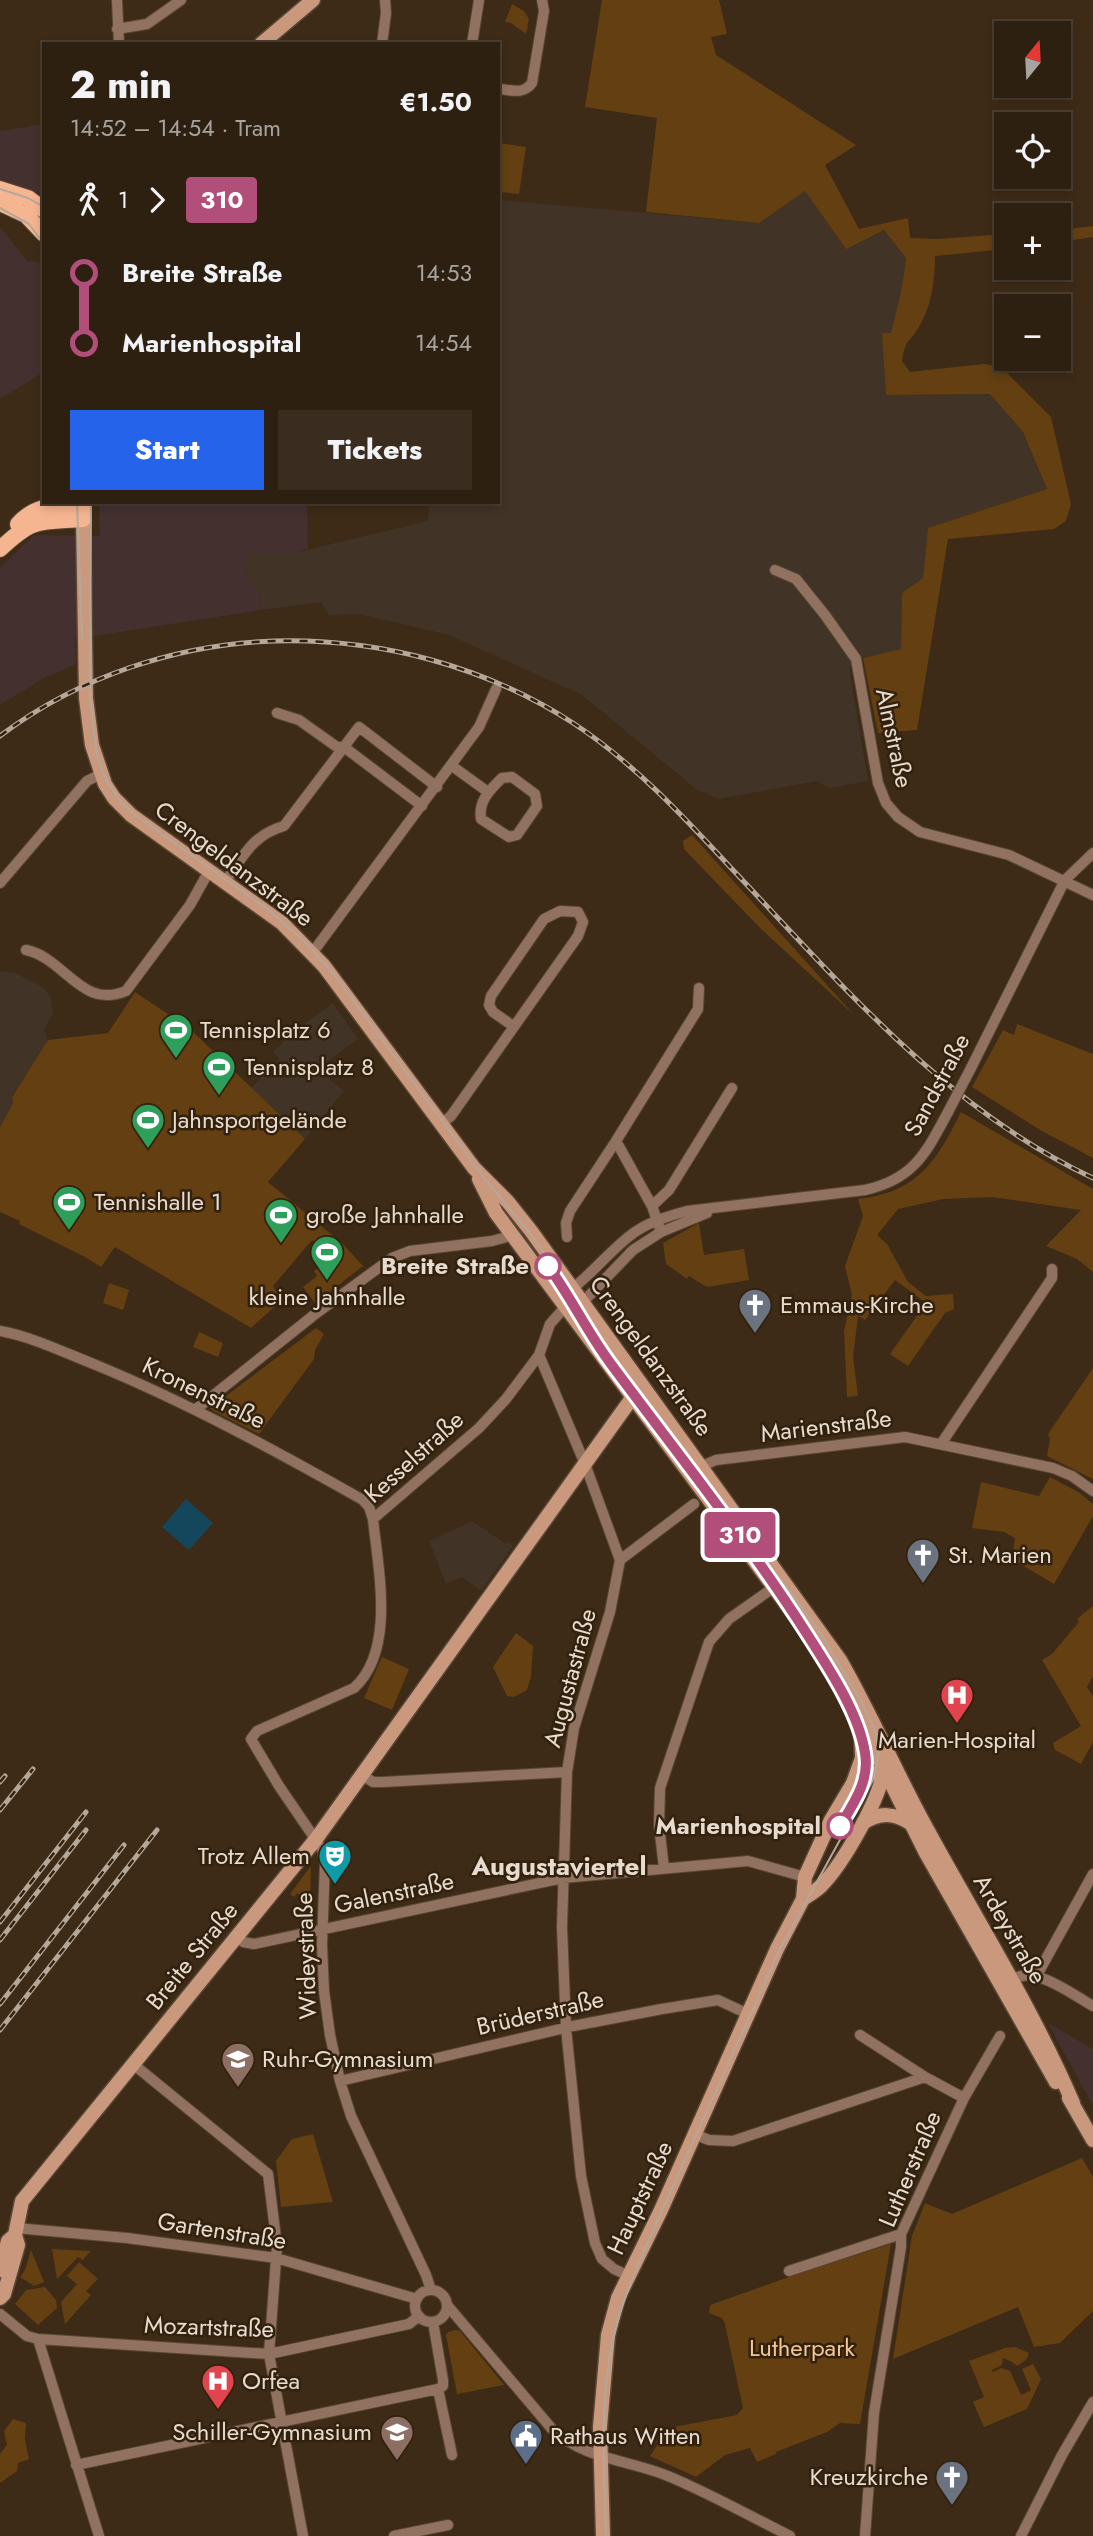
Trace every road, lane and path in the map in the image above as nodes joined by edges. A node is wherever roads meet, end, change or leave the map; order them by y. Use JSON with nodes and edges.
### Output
{"nodes":[{"id":1,"x":117,"y":0,"type":"edge"},
{"id":2,"x":181,"y":0,"type":"edge"},
{"id":3,"x":313,"y":0,"type":"edge"},
{"id":4,"x":385,"y":0,"type":"edge"},
{"id":5,"x":479,"y":0,"type":"edge"},
{"id":6,"x":542,"y":0,"type":"edge"},
{"id":7,"x":117,"y":29,"type":"junction"},
{"id":8,"x":118,"y":42,"type":"edge"},
{"id":9,"x":263,"y":42,"type":"edge"},
{"id":10,"x":382,"y":42,"type":"edge"},
{"id":11,"x":472,"y":42,"type":"edge"},
{"id":12,"x":500,"y":89,"type":"edge"},
{"id":13,"x":0,"y":189,"type":"edge"},
{"id":14,"x":0,"y":203,"type":"edge"},
{"id":15,"x":42,"y":208,"type":"edge"},
{"id":16,"x":42,"y":227,"type":"edge"},
{"id":17,"x":83,"y":508,"type":"edge"},
{"id":18,"x":1,"y":548,"type":"edge"},
{"id":19,"x":775,"y":570,"type":"dead end"},
{"id":20,"x":496,"y":689,"type":"dead end"},
{"id":21,"x":277,"y":713,"type":"dead end"},
{"id":22,"x":344,"y":747,"type":"junction"},
{"id":23,"x":452,"y":766,"type":"junction"},
{"id":24,"x":101,"y":774,"type":"junction"},
{"id":25,"x":436,"y":787,"type":"junction"},
{"id":26,"x":488,"y":792,"type":"junction"},
{"id":27,"x":422,"y":806,"type":"junction"},
{"id":28,"x":1093,"y":853,"type":"edge"},
{"id":29,"x":209,"y":871,"type":"junction"},
{"id":30,"x":1065,"y":880,"type":"junction"},
{"id":31,"x":0,"y":883,"type":"edge"},
{"id":32,"x":225,"y":883,"type":"junction"},
{"id":33,"x":1093,"y":895,"type":"edge"},
{"id":34,"x":26,"y":950,"type":"dead end"},
{"id":35,"x":313,"y":952,"type":"junction"},
{"id":36,"x":699,"y":988,"type":"dead end"},
{"id":37,"x":513,"y":1026,"type":"junction"},
{"id":38,"x":732,"y":1088,"type":"dead end"},
{"id":39,"x":441,"y":1124,"type":"junction"},
{"id":40,"x":616,"y":1141,"type":"junction"},
{"id":41,"x":474,"y":1168,"type":"junction"},
{"id":42,"x":652,"y":1206,"type":"junction"},
{"id":43,"x":721,"y":1209,"type":"junction"},
{"id":44,"x":657,"y":1220,"type":"junction"},
{"id":45,"x":531,"y":1231,"type":"junction"},
{"id":46,"x":662,"y":1232,"type":"junction"},
{"id":47,"x":514,"y":1235,"type":"junction"},
{"id":48,"x":566,"y":1237,"type":"dead end"},
{"id":49,"x":1052,"y":1269,"type":"dead end"},
{"id":50,"x":573,"y":1288,"type":"junction"},
{"id":51,"x":583,"y":1302,"type":"junction"},
{"id":52,"x":566,"y":1306,"type":"junction"},
{"id":53,"x":0,"y":1331,"type":"edge"},
{"id":54,"x":539,"y":1355,"type":"junction"},
{"id":55,"x":635,"y":1372,"type":"junction"},
{"id":56,"x":632,"y":1398,"type":"junction"},
{"id":57,"x":195,"y":1410,"type":"junction"},
{"id":58,"x":941,"y":1444,"type":"junction"},
{"id":59,"x":682,"y":1462,"type":"junction"},
{"id":60,"x":585,"y":1464,"type":"junction"},
{"id":61,"x":702,"y":1466,"type":"junction"},
{"id":62,"x":1093,"y":1491,"type":"edge"},
{"id":63,"x":694,"y":1504,"type":"dead end"},
{"id":64,"x":373,"y":1519,"type":"junction"},
{"id":65,"x":620,"y":1560,"type":"junction"},
{"id":66,"x":777,"y":1584,"type":"junction"},
{"id":67,"x":863,"y":1721,"type":"junction"},
{"id":68,"x":254,"y":1747,"type":"joint"},
{"id":69,"x":885,"y":1748,"type":"junction"},
{"id":70,"x":884,"y":1771,"type":"junction"},
{"id":71,"x":567,"y":1772,"type":"junction"},
{"id":72,"x":362,"y":1774,"type":"junction"},
{"id":73,"x":900,"y":1781,"type":"junction"},
{"id":74,"x":853,"y":1783,"type":"junction"},
{"id":75,"x":910,"y":1823,"type":"junction"},
{"id":76,"x":862,"y":1824,"type":"junction"},
{"id":77,"x":316,"y":1839,"type":"junction"},
{"id":78,"x":664,"y":1868,"type":"junction"},
{"id":79,"x":1093,"y":1874,"type":"edge"},
{"id":80,"x":805,"y":1877,"type":"junction"},
{"id":81,"x":563,"y":1878,"type":"junction"},
{"id":82,"x":803,"y":1899,"type":"junction"},
{"id":83,"x":323,"y":1930,"type":"junction"},
{"id":84,"x":237,"y":1937,"type":"junction"},
{"id":85,"x":1037,"y":1975,"type":"junction"},
{"id":86,"x":1013,"y":1979,"type":"junction"},
{"id":87,"x":1012,"y":1996,"type":"junction"},
{"id":88,"x":1093,"y":2006,"type":"edge"},
{"id":89,"x":748,"y":2014,"type":"junction"},
{"id":90,"x":566,"y":2028,"type":"junction"},
{"id":91,"x":860,"y":2035,"type":"dead end"},
{"id":92,"x":1000,"y":2036,"type":"dead end"},
{"id":93,"x":133,"y":2064,"type":"junction"},
{"id":94,"x":925,"y":2077,"type":"junction"},
{"id":95,"x":340,"y":2081,"type":"junction"},
{"id":96,"x":964,"y":2098,"type":"junction"},
{"id":97,"x":694,"y":2134,"type":"junction"},
{"id":98,"x":1093,"y":2140,"type":"edge"},
{"id":99,"x":15,"y":2232,"type":"junction"},
{"id":100,"x":901,"y":2234,"type":"junction"},
{"id":101,"x":276,"y":2258,"type":"junction"},
{"id":102,"x":0,"y":2270,"type":"edge"},
{"id":103,"x":789,"y":2271,"type":"dead end"},
{"id":104,"x":629,"y":2276,"type":"junction"},
{"id":105,"x":431,"y":2290,"type":"junction"},
{"id":106,"x":0,"y":2298,"type":"edge"},
{"id":107,"x":417,"y":2299,"type":"junction"},
{"id":108,"x":447,"y":2305,"type":"junction"},
{"id":109,"x":0,"y":2314,"type":"edge"},
{"id":110,"x":419,"y":2316,"type":"junction"},
{"id":111,"x":433,"y":2322,"type":"junction"},
{"id":112,"x":38,"y":2339,"type":"junction"},
{"id":113,"x":269,"y":2354,"type":"junction"},
{"id":114,"x":438,"y":2389,"type":"junction"},
{"id":115,"x":1093,"y":2402,"type":"edge"},
{"id":116,"x":281,"y":2422,"type":"junction"},
{"id":117,"x":452,"y":2455,"type":"dead end"},
{"id":118,"x":599,"y":2455,"type":"junction"},
{"id":119,"x":76,"y":2465,"type":"junction"},
{"id":120,"x":448,"y":2525,"type":"dead end"},
{"id":121,"x":419,"y":2533,"type":"edge"},
{"id":122,"x":99,"y":2536,"type":"edge"},
{"id":123,"x":303,"y":2536,"type":"edge"},
{"id":124,"x":394,"y":2536,"type":"edge"},
{"id":125,"x":603,"y":2536,"type":"edge"},
{"id":126,"x":790,"y":2536,"type":"edge"},
{"id":127,"x":865,"y":2536,"type":"edge"},
{"id":128,"x":1021,"y":2536,"type":"edge"}],
"edges":[{"from":1,"to":7,"type":"street"},
{"from":2,"to":7,"type":"street"},
{"from":3,"to":9,"type":"main road"},
{"from":4,"to":10,"type":"street"},
{"from":5,"to":11,"type":"street"},
{"from":6,"to":12,"type":"street"},
{"from":7,"to":8,"type":"street"},
{"from":13,"to":15,"type":"main road"},
{"from":14,"to":16,"type":"main road"},
{"from":17,"to":18,"type":"main road"},
{"from":17,"to":24,"type":"main road","name":"Crengeldanzstraße"},
{"from":19,"to":30,"type":"street","name":"Almstraße"},
{"from":20,"to":23,"type":"street"},
{"from":21,"to":22,"type":"street"},
{"from":22,"to":25,"type":"street"},
{"from":22,"to":27,"type":"street"},
{"from":22,"to":32,"type":"street"},
{"from":23,"to":25,"type":"street"},
{"from":23,"to":26,"type":"street"},
{"from":24,"to":29,"type":"main road","name":"Crengeldanzstraße"},
{"from":24,"to":31,"type":"street"},
{"from":25,"to":27,"type":"street"},
{"from":26,"to":26,"type":"street"},
{"from":27,"to":35,"type":"street"},
{"from":28,"to":30,"type":"street","name":"Sandstraße"},
{"from":29,"to":32,"type":"main road","name":"Crengeldanzstraße"},
{"from":29,"to":34,"type":"street"},
{"from":30,"to":33,"type":"street","name":"Almstraße"},
{"from":30,"to":43,"type":"street","name":"Sandstraße","bridge":true},
{"from":32,"to":35,"type":"main road","name":"Crengeldanzstraße"},
{"from":35,"to":39,"type":"main road","name":"Crengeldanzstraße"},
{"from":36,"to":40,"type":"street"},
{"from":37,"to":37,"type":"street"},
{"from":37,"to":39,"type":"street"},
{"from":38,"to":42,"type":"street"},
{"from":39,"to":41,"type":"main road","name":"Crengeldanzstraße"},
{"from":40,"to":42,"type":"street"},
{"from":40,"to":48,"type":"street"},
{"from":41,"to":45,"type":"main road","name":"Crengeldanzstraße"},
{"from":41,"to":47,"type":"main road","name":"Crengeldanzstraße"},
{"from":42,"to":44,"type":"street"},
{"from":43,"to":44,"type":"street","name":"Sandstraße"},
{"from":43,"to":46,"type":"street","name":"Sandstraße"},
{"from":44,"to":46,"type":"street"},
{"from":44,"to":50,"type":"street","name":"Sandstraße"},
{"from":45,"to":47,"type":"main road"},
{"from":45,"to":50,"type":"main road","name":"Crengeldanzstraße"},
{"from":46,"to":51,"type":"street","name":"Sandstraße"},
{"from":47,"to":52,"type":"main road","name":"Crengeldanzstraße"},
{"from":47,"to":57,"type":"street"},
{"from":49,"to":58,"type":"street"},
{"from":50,"to":51,"type":"main road","name":"Crengeldanzstraße"},
{"from":50,"to":52,"type":"main road"},
{"from":51,"to":52,"type":"main road"},
{"from":51,"to":55,"type":"main road","name":"Crengeldanzstraße"},
{"from":52,"to":54,"type":"street"},
{"from":52,"to":56,"type":"main road","name":"Crengeldanzstraße"},
{"from":53,"to":57,"type":"street","name":"Kronenstraße"},
{"from":54,"to":60,"type":"street"},
{"from":54,"to":64,"type":"street","name":"Kesselstraße"},
{"from":55,"to":56,"type":"main road"},
{"from":55,"to":61,"type":"main road","name":"Crengeldanzstraße"},
{"from":56,"to":59,"type":"main road","name":"Crengeldanzstraße"},
{"from":56,"to":60,"type":"main road","name":"Breite Straße"},
{"from":57,"to":64,"type":"street","name":"Kronenstraße"},
{"from":58,"to":61,"type":"street","name":"Marienstraße"},
{"from":58,"to":62,"type":"street","name":"Marienstraße"},
{"from":59,"to":61,"type":"street","name":"Marienstraße"},
{"from":59,"to":66,"type":"main road","name":"Crengeldanzstraße"},
{"from":60,"to":65,"type":"street"},
{"from":60,"to":72,"type":"main road","name":"Breite Straße"},
{"from":61,"to":66,"type":"main road","name":"Crengeldanzstraße"},
{"from":63,"to":65,"type":"street"},
{"from":64,"to":68,"type":"street","name":"Kesselstraße"},
{"from":65,"to":71,"type":"street","name":"Augustastraße"},
{"from":66,"to":67,"type":"main road","name":"Crengeldanzstraße"},
{"from":66,"to":78,"type":"street"},
{"from":67,"to":69,"type":"main road","name":"Crengeldanzstraße"},
{"from":67,"to":70,"type":"main road","name":"Crengeldanzstraße"},
{"from":67,"to":74,"type":"main road","name":"Hauptstraße"},
{"from":68,"to":77,"type":"street","name":"Wideystraße"},
{"from":69,"to":70,"type":"main road","name":"Crengeldanzstraße"},
{"from":69,"to":73,"type":"main road","name":"Ardeystraße"},
{"from":70,"to":73,"type":"main road","name":"Ardeystraße"},
{"from":70,"to":74,"type":"main road"},
{"from":70,"to":75,"type":"main road"},
{"from":70,"to":76,"type":"main road","name":"Hauptstraße"},
{"from":71,"to":72,"type":"street"},
{"from":71,"to":81,"type":"street","name":"Augustastraße"},
{"from":72,"to":77,"type":"main road","name":"Breite Straße"},
{"from":73,"to":86,"type":"main road","name":"Ardeystraße"},
{"from":74,"to":80,"type":"main road","name":"Hauptstraße"},
{"from":75,"to":76,"type":"main road"},
{"from":75,"to":87,"type":"main road"},
{"from":76,"to":82,"type":"main road","name":"Hauptstraße"},
{"from":77,"to":83,"type":"street","name":"Wideystraße"},
{"from":77,"to":84,"type":"main road","name":"Breite Straße"},
{"from":78,"to":80,"type":"street","name":"Galenstraße"},
{"from":78,"to":81,"type":"street","name":"Galenstraße"},
{"from":79,"to":85,"type":"street"},
{"from":80,"to":82,"type":"main road","name":"Hauptstraße"},
{"from":81,"to":83,"type":"street","name":"Galenstraße"},
{"from":81,"to":90,"type":"street","name":"Augustastraße"},
{"from":82,"to":89,"type":"main road","name":"Hauptstraße"},
{"from":83,"to":84,"type":"street","name":"Galenstraße"},
{"from":83,"to":95,"type":"street","name":"Wideystraße"},
{"from":84,"to":93,"type":"main road","name":"Breite Straße"},
{"from":85,"to":86,"type":"street"},
{"from":85,"to":88,"type":"street"},
{"from":86,"to":87,"type":"main road","name":"Ardeystraße"},
{"from":87,"to":98,"type":"main road"},
{"from":89,"to":90,"type":"street","name":"Brüderstraße"},
{"from":89,"to":97,"type":"main road","name":"Hauptstraße"},
{"from":90,"to":95,"type":"street","name":"Brüderstraße"},
{"from":90,"to":104,"type":"street","name":"Augustastraße"},
{"from":91,"to":94,"type":"street"},
{"from":92,"to":96,"type":"street","name":"Lutherstraße"},
{"from":93,"to":99,"type":"main road","name":"Breite Straße"},
{"from":93,"to":101,"type":"street"},
{"from":94,"to":96,"type":"street"},
{"from":94,"to":97,"type":"street"},
{"from":95,"to":105,"type":"street","name":"Wideystraße"},
{"from":96,"to":100,"type":"street","name":"Lutherstraße"},
{"from":97,"to":104,"type":"main road","name":"Hauptstraße"},
{"from":99,"to":101,"type":"street","name":"Gartenstraße"},
{"from":99,"to":102,"type":"main road","name":"Breite Straße"},
{"from":99,"to":106,"type":"main road","name":"Breite Straße"},
{"from":100,"to":103,"type":"street"},
{"from":100,"to":127,"type":"street","name":"Lutherstraße"},
{"from":101,"to":107,"type":"street","name":"Gartenstraße"},
{"from":101,"to":113,"type":"street"},
{"from":104,"to":118,"type":"main road","name":"Hauptstraße"},
{"from":105,"to":107,"type":"street"},
{"from":105,"to":108,"type":"street"},
{"from":107,"to":110,"type":"street"},
{"from":108,"to":111,"type":"street"},
{"from":108,"to":118,"type":"street"},
{"from":109,"to":112,"type":"street","name":"Mozartstraße"},
{"from":110,"to":111,"type":"street"},
{"from":110,"to":113,"type":"street","name":"Mozartstraße"},
{"from":111,"to":114,"type":"street"},
{"from":112,"to":113,"type":"street","name":"Mozartstraße"},
{"from":112,"to":119,"type":"street"},
{"from":113,"to":116,"type":"street"},
{"from":114,"to":116,"type":"street"},
{"from":114,"to":117,"type":"street"},
{"from":115,"to":128,"type":"street"},
{"from":116,"to":119,"type":"street"},
{"from":116,"to":123,"type":"street"},
{"from":118,"to":125,"type":"main road","name":"Hauptstraße"},
{"from":118,"to":126,"type":"street"},
{"from":119,"to":122,"type":"street"},
{"from":120,"to":121,"type":"street"},
{"from":121,"to":124,"type":"street"}]}
